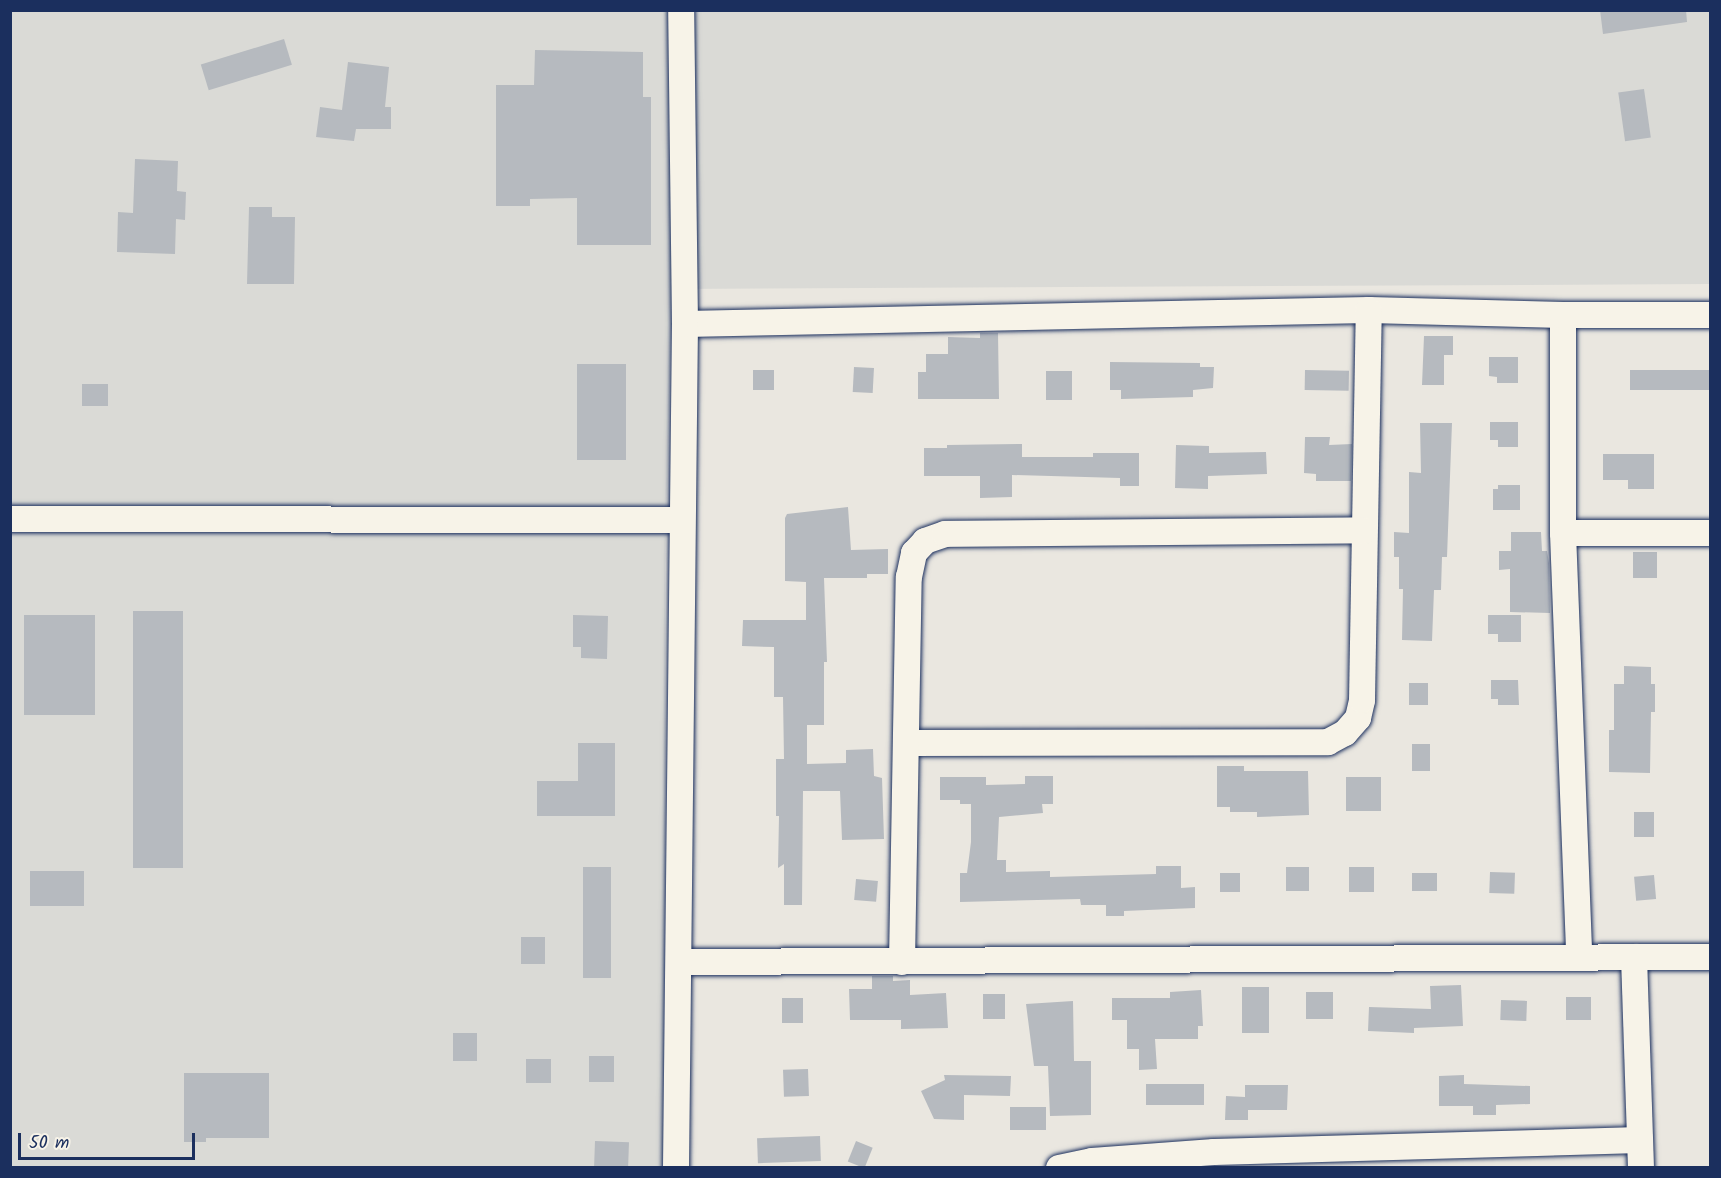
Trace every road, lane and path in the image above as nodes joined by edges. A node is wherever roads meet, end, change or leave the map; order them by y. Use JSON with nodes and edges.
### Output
{"nodes":[{"id":1,"x":681,"y":10,"type":"edge"},
{"id":2,"x":1369,"y":310,"type":"junction"},
{"id":3,"x":1563,"y":315,"type":"junction"},
{"id":4,"x":1710,"y":315,"type":"edge"},
{"id":5,"x":686,"y":324,"type":"junction"},
{"id":6,"x":10,"y":519,"type":"edge"},
{"id":7,"x":682,"y":520,"type":"junction"},
{"id":8,"x":1363,"y":530,"type":"junction"},
{"id":9,"x":1563,"y":533,"type":"junction"},
{"id":10,"x":1710,"y":533,"type":"edge"},
{"id":11,"x":906,"y":743,"type":"junction"},
{"id":12,"x":1578,"y":956,"type":"junction"},
{"id":13,"x":1634,"y":957,"type":"junction"},
{"id":14,"x":1710,"y":957,"type":"edge"},
{"id":15,"x":679,"y":962,"type":"junction"},
{"id":16,"x":902,"y":962,"type":"junction"},
{"id":17,"x":1640,"y":1140,"type":"junction"},
{"id":18,"x":1417,"y":1157,"type":"edge"},
{"id":19,"x":676,"y":1167,"type":"edge"},
{"id":20,"x":1059,"y":1167,"type":"edge"},
{"id":21,"x":1641,"y":1167,"type":"edge"}],
"edges":[{"from":1,"to":5,"type":"street"},
{"from":2,"to":3,"type":"street"},
{"from":2,"to":5,"type":"street"},
{"from":2,"to":8,"type":"street"},
{"from":3,"to":4,"type":"street"},
{"from":3,"to":9,"type":"street"},
{"from":5,"to":7,"type":"street"},
{"from":6,"to":7,"type":"street"},
{"from":7,"to":15,"type":"street"},
{"from":8,"to":11,"type":"street"},
{"from":8,"to":11,"type":"street"},
{"from":9,"to":10,"type":"street"},
{"from":9,"to":12,"type":"street"},
{"from":11,"to":16,"type":"street"},
{"from":12,"to":13,"type":"street"},
{"from":12,"to":16,"type":"street"},
{"from":13,"to":14,"type":"street"},
{"from":13,"to":17,"type":"street"},
{"from":15,"to":16,"type":"street"},
{"from":15,"to":19,"type":"street"},
{"from":17,"to":18,"type":"street"},
{"from":17,"to":21,"type":"street"},
{"from":18,"to":20,"type":"street"}]}
